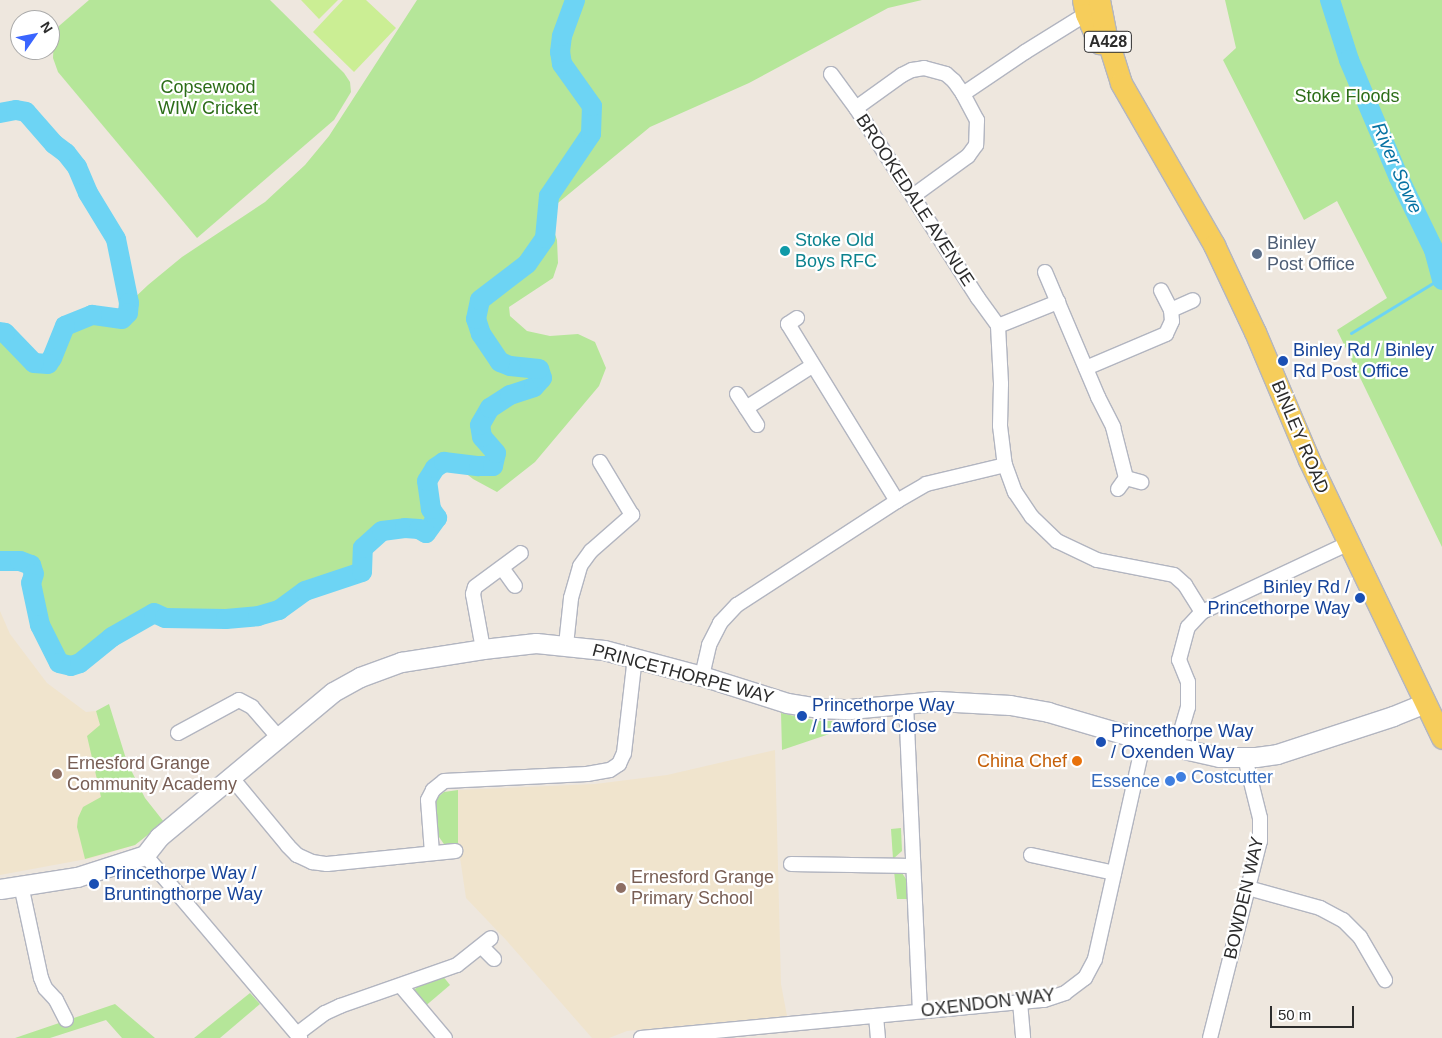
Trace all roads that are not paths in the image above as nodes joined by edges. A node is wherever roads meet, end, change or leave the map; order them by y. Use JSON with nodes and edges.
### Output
{"nodes":[{"id":1,"x":1093,"y":9,"type":"edge"},
{"id":2,"x":831,"y":74,"type":"dead end"},
{"id":3,"x":964,"y":94,"type":"junction"},
{"id":4,"x":856,"y":108,"type":"junction"},
{"id":5,"x":913,"y":196,"type":"junction"},
{"id":6,"x":1045,"y":272,"type":"dead end"},
{"id":7,"x":1162,"y":290,"type":"dead end"},
{"id":8,"x":1193,"y":300,"type":"dead end"},
{"id":9,"x":1058,"y":302,"type":"junction"},
{"id":10,"x":1171,"y":310,"type":"junction"},
{"id":11,"x":797,"y":318,"type":"dead end"},
{"id":12,"x":998,"y":326,"type":"junction"},
{"id":13,"x":812,"y":366,"type":"junction"},
{"id":14,"x":1086,"y":368,"type":"junction"},
{"id":15,"x":737,"y":394,"type":"dead end"},
{"id":16,"x":746,"y":408,"type":"junction"},
{"id":17,"x":757,"y":425,"type":"dead end"},
{"id":18,"x":600,"y":462,"type":"dead end"},
{"id":19,"x":1005,"y":465,"type":"junction"},
{"id":20,"x":1141,"y":482,"type":"dead end"},
{"id":21,"x":897,"y":501,"type":"junction"},
{"id":22,"x":1347,"y":544,"type":"junction"},
{"id":23,"x":521,"y":553,"type":"dead end"},
{"id":24,"x":502,"y":568,"type":"junction"},
{"id":25,"x":515,"y":586,"type":"dead end"},
{"id":26,"x":1202,"y":612,"type":"junction"},
{"id":27,"x":566,"y":645,"type":"junction"},
{"id":28,"x":483,"y":649,"type":"junction"},
{"id":29,"x":635,"y":657,"type":"junction"},
{"id":30,"x":702,"y":676,"type":"junction"},
{"id":31,"x":906,"y":704,"type":"junction"},
{"id":32,"x":1425,"y":704,"type":"junction"},
{"id":33,"x":176,"y":735,"type":"dead end"},
{"id":34,"x":277,"y":736,"type":"junction"},
{"id":35,"x":1442,"y":738,"type":"edge"},
{"id":36,"x":1144,"y":740,"type":"junction"},
{"id":37,"x":1176,"y":748,"type":"junction"},
{"id":38,"x":1244,"y":758,"type":"junction"},
{"id":39,"x":231,"y":777,"type":"junction"},
{"id":40,"x":455,"y":851,"type":"dead end"},
{"id":41,"x":432,"y":853,"type":"junction"},
{"id":42,"x":145,"y":855,"type":"junction"},
{"id":43,"x":1031,"y":855,"type":"dead end"},
{"id":44,"x":791,"y":864,"type":"dead end"},
{"id":45,"x":912,"y":866,"type":"junction"},
{"id":46,"x":1114,"y":873,"type":"junction"},
{"id":47,"x":21,"y":886,"type":"junction"},
{"id":48,"x":1248,"y":888,"type":"junction"},
{"id":49,"x":0,"y":889,"type":"edge"},
{"id":50,"x":494,"y":959,"type":"dead end"},
{"id":51,"x":1385,"y":980,"type":"dead end"},
{"id":52,"x":401,"y":986,"type":"junction"},
{"id":53,"x":1020,"y":1002,"type":"junction"},
{"id":54,"x":920,"y":1011,"type":"junction"},
{"id":55,"x":876,"y":1016,"type":"junction"},
{"id":56,"x":66,"y":1020,"type":"dead end"},
{"id":57,"x":298,"y":1036,"type":"edge"},
{"id":58,"x":445,"y":1038,"type":"edge"},
{"id":59,"x":641,"y":1038,"type":"edge"},
{"id":60,"x":878,"y":1038,"type":"edge"},
{"id":61,"x":1023,"y":1038,"type":"edge"},
{"id":62,"x":1211,"y":1038,"type":"edge"}],
"edges":[{"from":1,"to":3,"type":"street"},
{"from":1,"to":22,"type":"main road","name":"BINLEY ROAD","number":"A428"},
{"from":2,"to":4,"type":"street","name":"BROOKEDALE AVENUE"},
{"from":3,"to":4,"type":"street"},
{"from":3,"to":5,"type":"street"},
{"from":4,"to":5,"type":"street","name":"BROOKEDALE AVENUE"},
{"from":5,"to":12,"type":"street","name":"BROOKEDALE AVENUE"},
{"from":6,"to":9,"type":"street"},
{"from":7,"to":10,"type":"street"},
{"from":8,"to":10,"type":"street"},
{"from":9,"to":12,"type":"street"},
{"from":9,"to":14,"type":"street"},
{"from":10,"to":14,"type":"street"},
{"from":11,"to":13,"type":"street"},
{"from":12,"to":19,"type":"street"},
{"from":13,"to":16,"type":"street"},
{"from":13,"to":21,"type":"street"},
{"from":14,"to":20,"type":"street"},
{"from":15,"to":16,"type":"street"},
{"from":16,"to":17,"type":"street"},
{"from":18,"to":27,"type":"street"},
{"from":19,"to":21,"type":"street"},
{"from":19,"to":26,"type":"street"},
{"from":21,"to":30,"type":"street"},
{"from":22,"to":26,"type":"street"},
{"from":22,"to":32,"type":"main road","name":"BINLEY ROAD","number":"A428"},
{"from":23,"to":24,"type":"street"},
{"from":24,"to":25,"type":"street"},
{"from":24,"to":28,"type":"street"},
{"from":26,"to":37,"type":"street"},
{"from":27,"to":28,"type":"street","name":"PRINCETHORPE WAY"},
{"from":27,"to":29,"type":"street","name":"PRINCETHORPE WAY"},
{"from":28,"to":34,"type":"street","name":"PRINCETHORPE WAY"},
{"from":29,"to":30,"type":"street","name":"PRINCETHORPE WAY"},
{"from":29,"to":41,"type":"street"},
{"from":30,"to":31,"type":"street","name":"PRINCETHORPE WAY"},
{"from":31,"to":36,"type":"street","name":"PRINCETHORPE WAY"},
{"from":31,"to":45,"type":"street"},
{"from":32,"to":35,"type":"main road","name":"BINLEY ROAD","number":"A428"},
{"from":32,"to":38,"type":"street","name":"PRINCETHORPE WAY"},
{"from":33,"to":34,"type":"street"},
{"from":34,"to":39,"type":"street","name":"PRINCETHORPE WAY"},
{"from":36,"to":37,"type":"street","name":"PRINCETHORPE WAY"},
{"from":36,"to":46,"type":"street","name":"OXENDON WAY"},
{"from":37,"to":38,"type":"street","name":"PRINCETHORPE WAY"},
{"from":38,"to":48,"type":"street","name":"BOWDEN WAY"},
{"from":39,"to":41,"type":"street"},
{"from":39,"to":42,"type":"street","name":"PRINCETHORPE WAY"},
{"from":40,"to":41,"type":"street"},
{"from":42,"to":47,"type":"street"},
{"from":42,"to":57,"type":"street"},
{"from":43,"to":46,"type":"street"},
{"from":44,"to":45,"type":"street"},
{"from":45,"to":54,"type":"street"},
{"from":46,"to":53,"type":"street","name":"OXENDON WAY"},
{"from":47,"to":49,"type":"street"},
{"from":47,"to":56,"type":"street"},
{"from":48,"to":51,"type":"street"},
{"from":48,"to":62,"type":"street","name":"BOWDEN WAY"},
{"from":50,"to":52,"type":"street"},
{"from":52,"to":57,"type":"street"},
{"from":52,"to":58,"type":"street"},
{"from":53,"to":54,"type":"street","name":"OXENDON WAY"},
{"from":53,"to":61,"type":"street"},
{"from":54,"to":55,"type":"street","name":"OXENDON WAY"},
{"from":55,"to":59,"type":"street","name":"OXENDON WAY"},
{"from":55,"to":60,"type":"street"}]}
